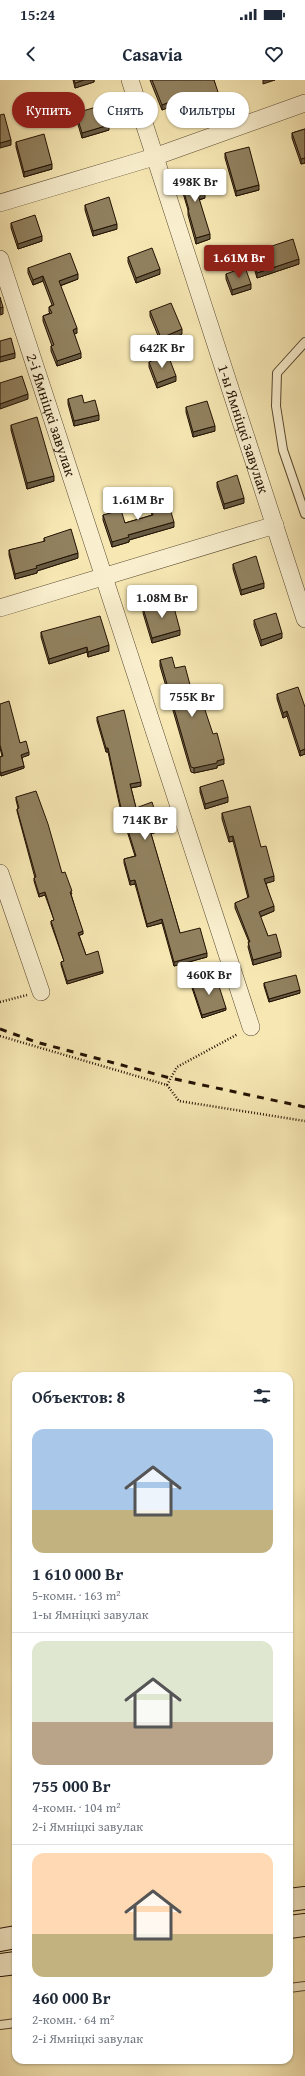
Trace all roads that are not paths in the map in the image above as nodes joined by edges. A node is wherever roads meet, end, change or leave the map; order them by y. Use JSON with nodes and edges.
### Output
{"nodes":[{"id":1,"x":130,"y":80,"type":"edge"},
{"id":2,"x":305,"y":103,"type":"edge"},
{"id":3,"x":154,"y":157,"type":"junction"},
{"id":4,"x":0,"y":204,"type":"edge"},
{"id":5,"x":0,"y":259,"type":"edge"},
{"id":6,"x":305,"y":342,"type":"edge"},
{"id":7,"x":305,"y":514,"type":"edge"},
{"id":8,"x":275,"y":525,"type":"junction"},
{"id":9,"x":104,"y":575,"type":"junction"},
{"id":10,"x":0,"y":608,"type":"edge"},
{"id":11,"x":305,"y":619,"type":"edge"},
{"id":12,"x":0,"y":873,"type":"edge"},
{"id":13,"x":41,"y":992,"type":"road end"},
{"id":14,"x":251,"y":1027,"type":"road end"},
{"id":15,"x":305,"y":1898,"type":"edge"},
{"id":16,"x":293,"y":1900,"type":"edge"},
{"id":17,"x":305,"y":1925,"type":"edge"},
{"id":18,"x":293,"y":1927,"type":"edge"},
{"id":19,"x":12,"y":1938,"type":"edge"},
{"id":20,"x":0,"y":1940,"type":"edge"},
{"id":21,"x":12,"y":1964,"type":"edge"},
{"id":22,"x":0,"y":1965,"type":"edge"},
{"id":23,"x":305,"y":1986,"type":"edge"},
{"id":24,"x":293,"y":1988,"type":"edge"},
{"id":25,"x":12,"y":2024,"type":"edge"},
{"id":26,"x":0,"y":2025,"type":"edge"}],
"edges":[{"from":1,"to":3,"type":"street","name":"1-ы Ямніцкі завулак"},
{"from":2,"to":3,"type":"street"},
{"from":3,"to":4,"type":"street"},
{"from":3,"to":8,"type":"street","name":"1-ы Ямніцкі завулак"},
{"from":5,"to":9,"type":"street","name":"2-і Ямніцкі завулак"},
{"from":6,"to":7,"type":"lane"},
{"from":8,"to":9,"type":"street"},
{"from":8,"to":11,"type":"street","name":"1-ы Ямніцкі завулак"},
{"from":9,"to":10,"type":"street"},
{"from":9,"to":14,"type":"street","name":"2-і Ямніцкі завулак"},
{"from":12,"to":13,"type":"street"},
{"from":15,"to":16,"type":"main road"},
{"from":17,"to":18,"type":"main road"},
{"from":19,"to":20,"type":"main road"},
{"from":21,"to":22,"type":"main road"},
{"from":23,"to":24,"type":"lane"},
{"from":25,"to":26,"type":"lane"}]}
